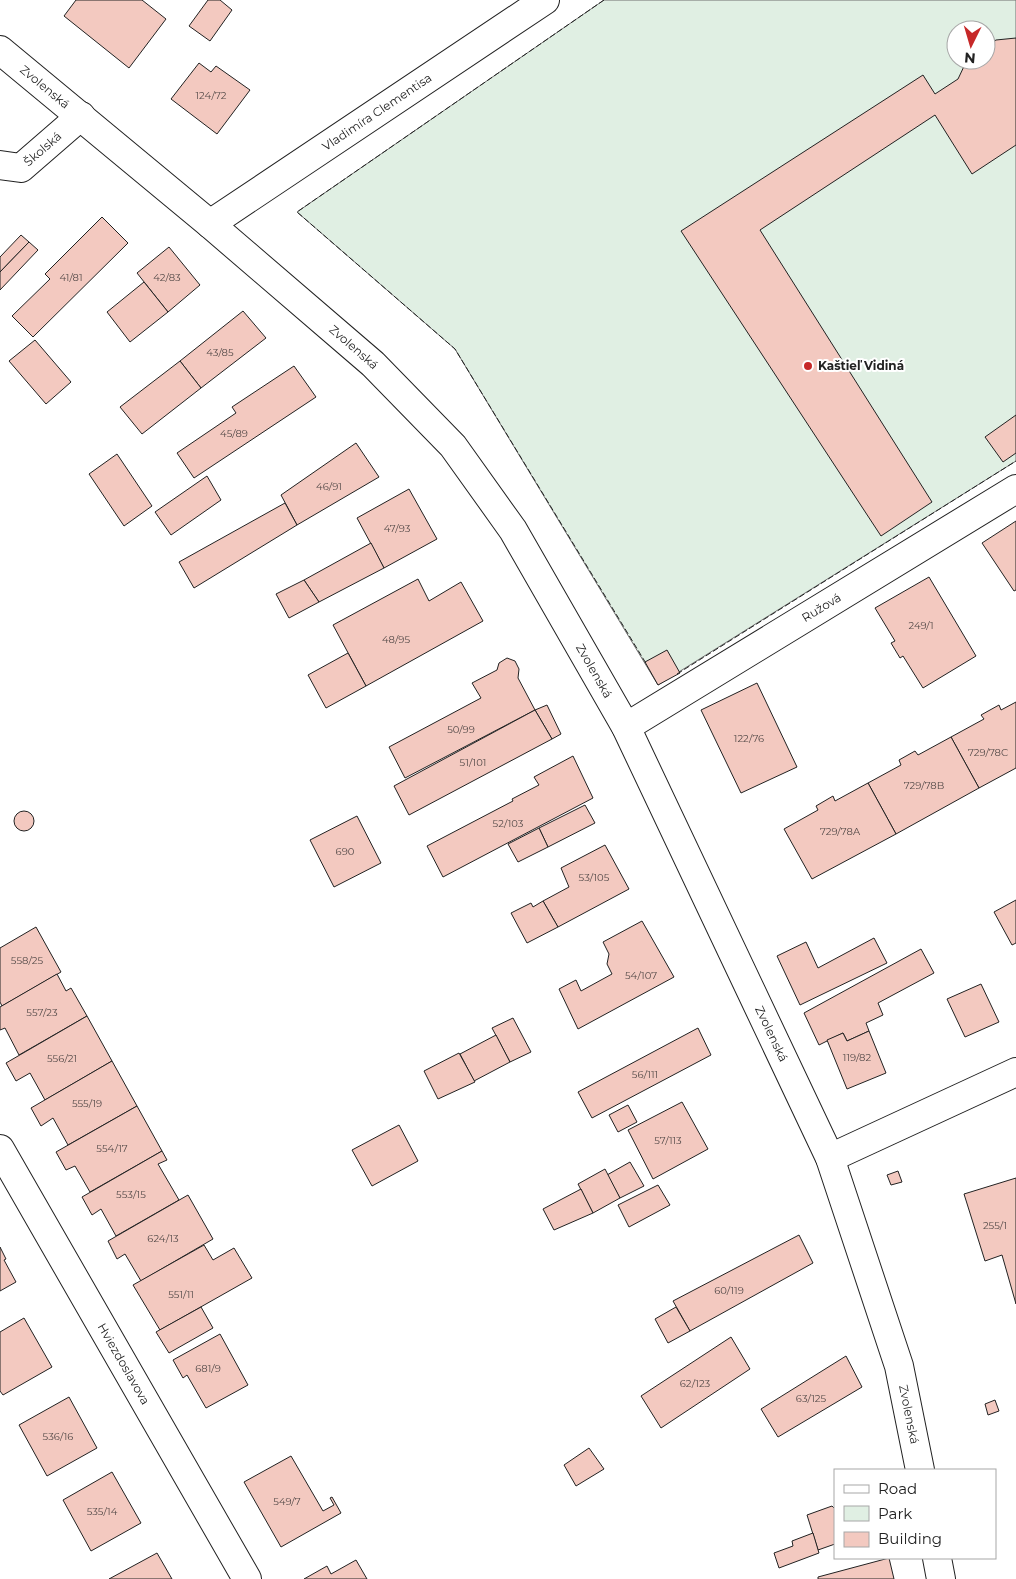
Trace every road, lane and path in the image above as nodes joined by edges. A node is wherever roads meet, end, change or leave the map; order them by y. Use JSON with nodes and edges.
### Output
{"nodes":[{"id":1,"x":545,"y":0,"type":"edge"},
{"id":2,"x":0,"y":50,"type":"edge"},
{"id":3,"x":81,"y":116,"type":"junction"},
{"id":4,"x":0,"y":165,"type":"edge"},
{"id":5,"x":210,"y":224,"type":"junction"},
{"id":6,"x":1016,"y":488,"type":"edge"},
{"id":7,"x":626,"y":727,"type":"junction"},
{"id":8,"x":1016,"y":1072,"type":"edge"},
{"id":9,"x":0,"y":1148,"type":"edge"},
{"id":10,"x":830,"y":1158,"type":"junction"},
{"id":11,"x":920,"y":1469,"type":"edge"},
{"id":12,"x":938,"y":1559,"type":"edge"},
{"id":13,"x":247,"y":1579,"type":"edge"},
{"id":14,"x":941,"y":1579,"type":"edge"}],
"edges":[{"from":1,"to":5,"type":"street","name":"Vladimíra Clementisa"},
{"from":2,"to":3,"type":"street","name":"Zvolenská"},
{"from":3,"to":4,"type":"street","name":"Školská"},
{"from":3,"to":5,"type":"street","name":"Zvolenská"},
{"from":5,"to":7,"type":"street","name":"Zvolenská"},
{"from":6,"to":7,"type":"street","name":"Ružová"},
{"from":7,"to":10,"type":"street","name":"Zvolenská"},
{"from":8,"to":10,"type":"street"},
{"from":9,"to":13,"type":"street","name":"Hviezdoslavova"},
{"from":10,"to":11,"type":"street","name":"Zvolenská"},
{"from":12,"to":14,"type":"street"}]}
